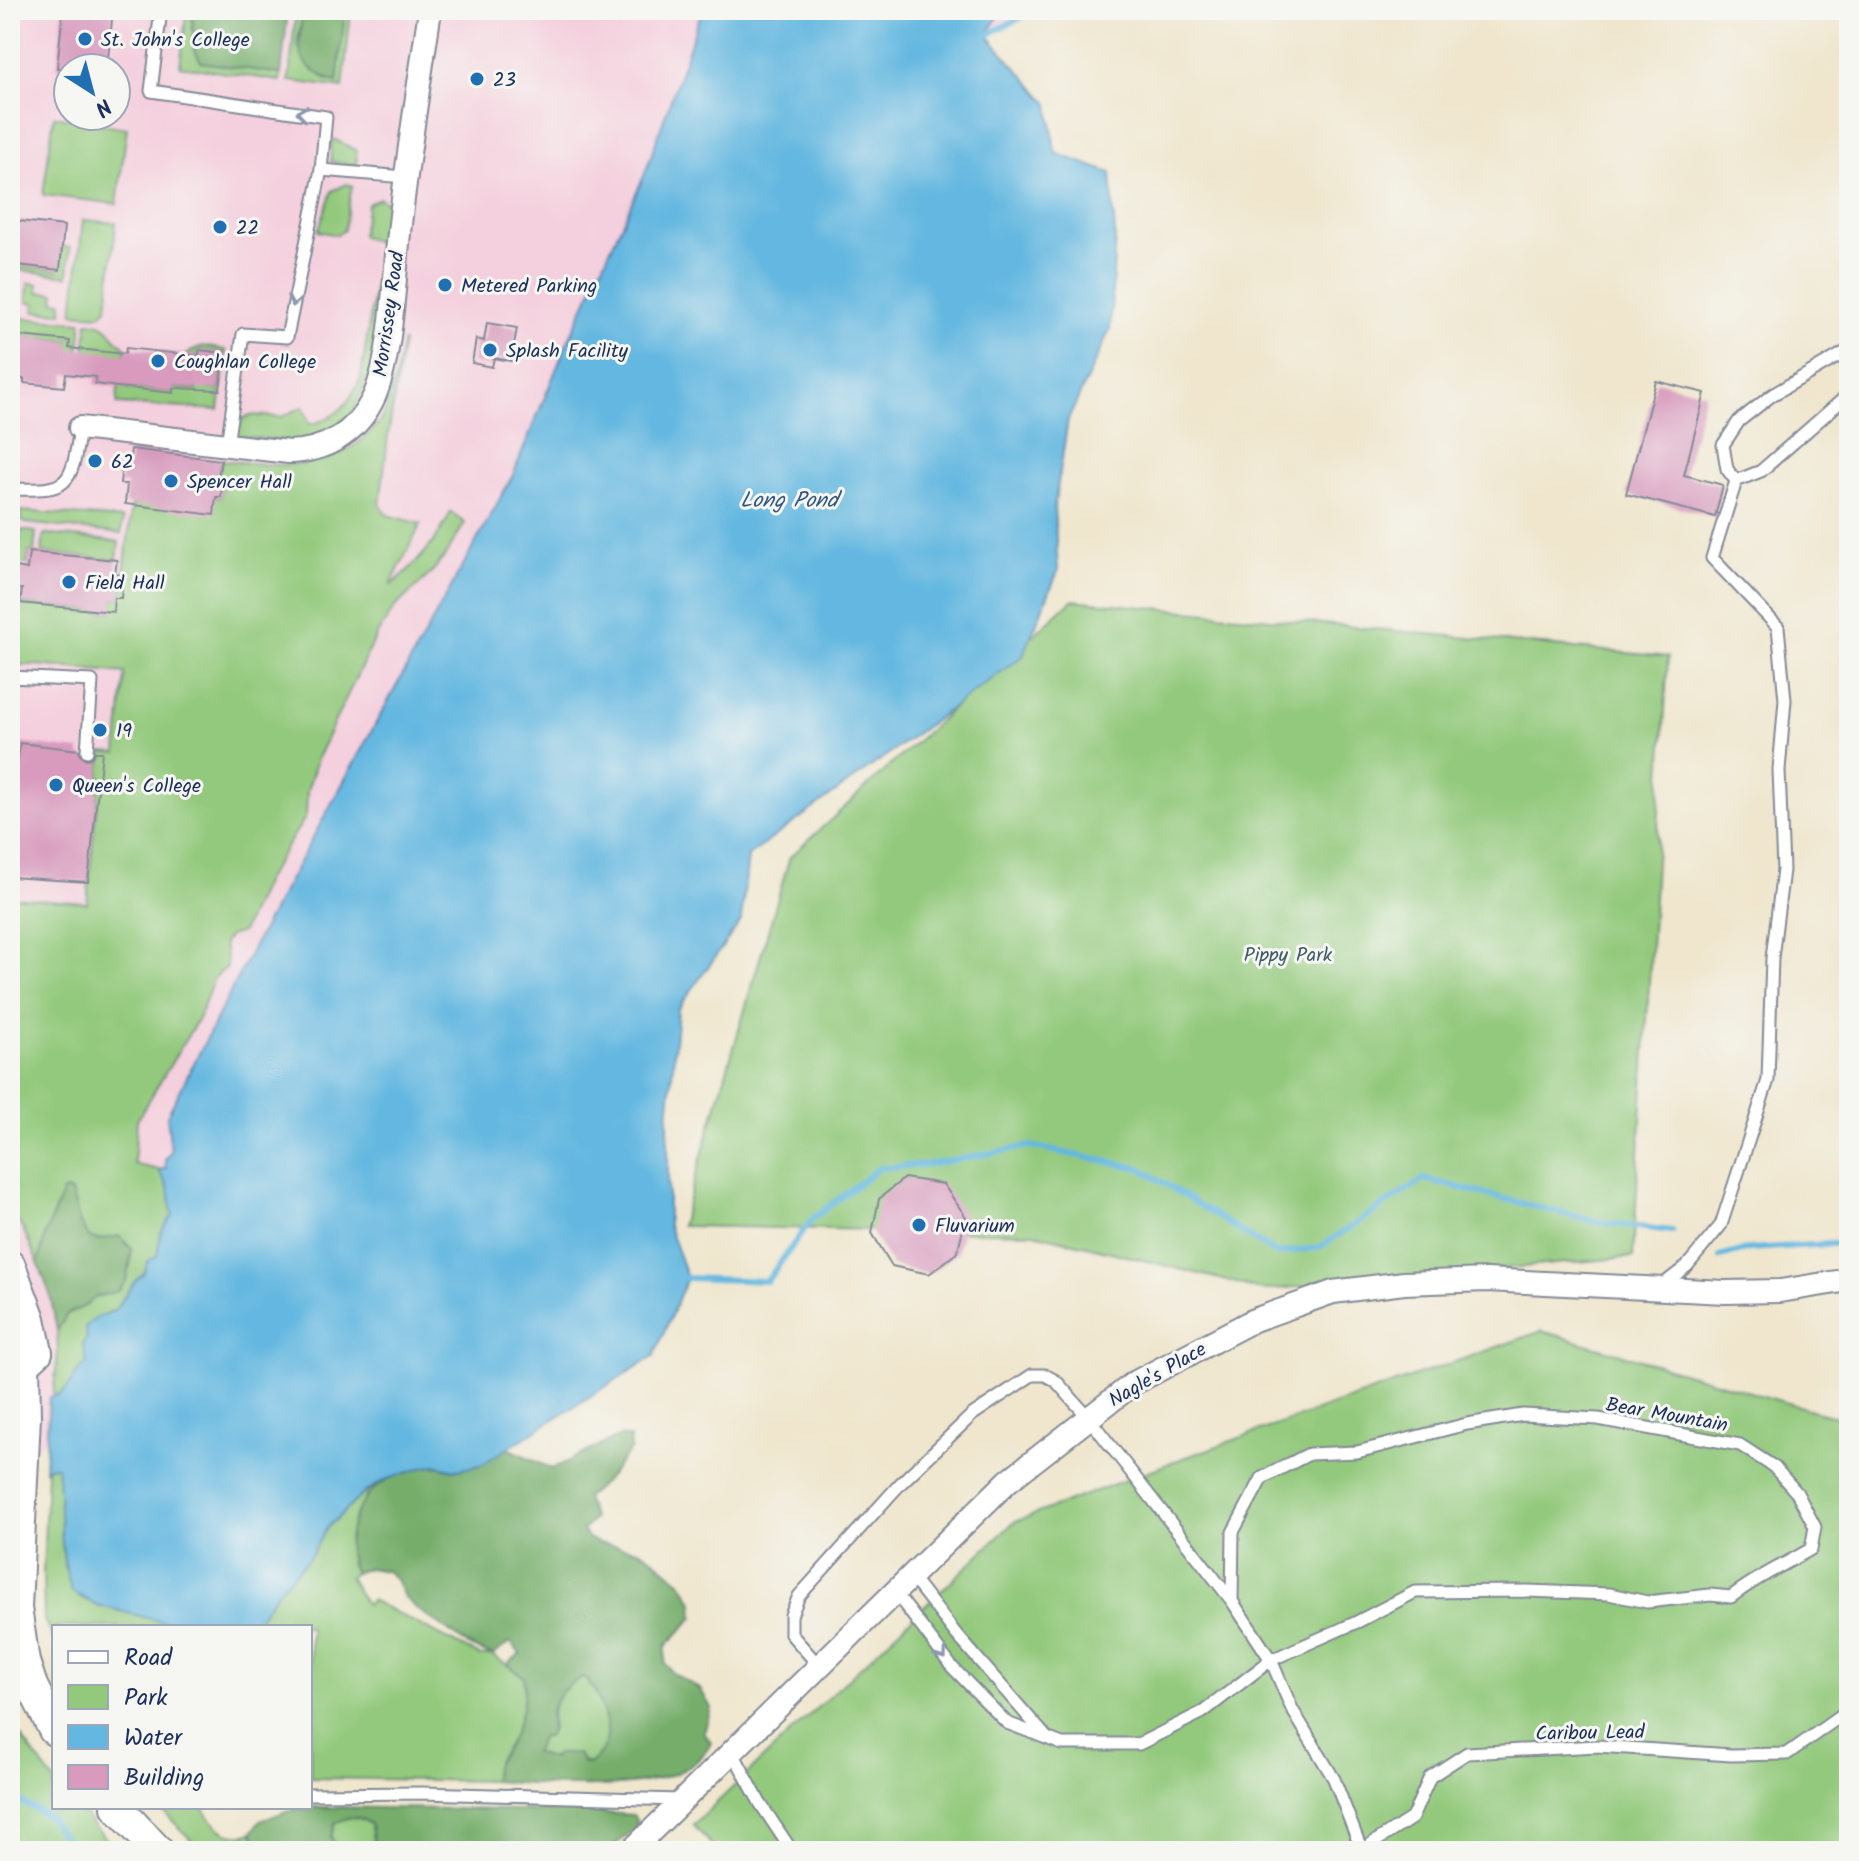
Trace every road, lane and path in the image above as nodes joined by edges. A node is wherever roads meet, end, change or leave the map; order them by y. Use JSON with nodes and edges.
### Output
{"nodes":[{"id":1,"x":161,"y":10,"type":"edge"},
{"id":2,"x":430,"y":10,"type":"edge"},
{"id":3,"x":321,"y":170,"type":"junction"},
{"id":4,"x":405,"y":177,"type":"junction"},
{"id":5,"x":1849,"y":350,"type":"edge"},
{"id":6,"x":1849,"y":394,"type":"edge"},
{"id":7,"x":80,"y":428,"type":"joint"},
{"id":8,"x":227,"y":445,"type":"junction"},
{"id":9,"x":1736,"y":481,"type":"junction"},
{"id":10,"x":10,"y":489,"type":"edge"},
{"id":11,"x":10,"y":677,"type":"edge"},
{"id":12,"x":87,"y":751,"type":"dead end"},
{"id":13,"x":10,"y":1266,"type":"edge"},
{"id":14,"x":1849,"y":1280,"type":"edge"},
{"id":15,"x":1659,"y":1288,"type":"junction"},
{"id":16,"x":17,"y":1359,"type":"edge"},
{"id":17,"x":1088,"y":1417,"type":"junction"},
{"id":18,"x":911,"y":1576,"type":"junction"},
{"id":19,"x":895,"y":1592,"type":"junction"},
{"id":20,"x":1232,"y":1601,"type":"junction"},
{"id":21,"x":1271,"y":1660,"type":"junction"},
{"id":22,"x":819,"y":1666,"type":"junction"},
{"id":23,"x":1849,"y":1710,"type":"edge"},
{"id":24,"x":52,"y":1726,"type":"edge"},
{"id":25,"x":1048,"y":1739,"type":"junction"},
{"id":26,"x":732,"y":1751,"type":"junction"},
{"id":27,"x":312,"y":1794,"type":"edge"},
{"id":28,"x":685,"y":1800,"type":"junction"},
{"id":29,"x":119,"y":1809,"type":"edge"},
{"id":30,"x":158,"y":1851,"type":"edge"},
{"id":31,"x":631,"y":1851,"type":"edge"},
{"id":32,"x":792,"y":1851,"type":"edge"},
{"id":33,"x":1362,"y":1851,"type":"edge"}],
"edges":[{"from":3,"to":1,"type":"lane","one_way":true},
{"from":2,"to":4,"type":"street","name":"Morrissey Road"},
{"from":3,"to":4,"type":"lane"},
{"from":3,"to":8,"type":"lane","one_way":true},
{"from":4,"to":8,"type":"street","name":"Morrissey Road"},
{"from":5,"to":9,"type":"lane"},
{"from":6,"to":9,"type":"lane"},
{"from":7,"to":8,"type":"street","name":"Morrissey Road"},
{"from":7,"to":10,"type":"lane"},
{"from":9,"to":15,"type":"lane"},
{"from":11,"to":12,"type":"lane"},
{"from":13,"to":16,"type":"main road"},
{"from":14,"to":15,"type":"street","name":"Nagle's Place"},
{"from":15,"to":17,"type":"street","name":"Nagle's Place"},
{"from":16,"to":24,"type":"main road"},
{"from":17,"to":18,"type":"street","name":"Nagle's Place"},
{"from":17,"to":20,"type":"lane","name":"Caribou Lead"},
{"from":17,"to":22,"type":"lane","name":"Caribou Lead"},
{"from":18,"to":19,"type":"street","name":"Nagle's Place"},
{"from":18,"to":25,"type":"lane"},
{"from":19,"to":22,"type":"street","name":"Nagle's Place"},
{"from":19,"to":25,"type":"lane","name":"Bear Mountain","one_way":true},
{"from":20,"to":21,"type":"lane","name":"Caribou Lead"},
{"from":20,"to":21,"type":"lane","name":"Bear Mountain"},
{"from":21,"to":25,"type":"lane","name":"Bear Mountain"},
{"from":21,"to":33,"type":"lane","name":"Caribou Lead"},
{"from":22,"to":26,"type":"street","name":"Nagle's Place"},
{"from":23,"to":33,"type":"lane","name":"Caribou Lead"},
{"from":26,"to":28,"type":"street","name":"Nagle's Place"},
{"from":26,"to":32,"type":"lane"},
{"from":27,"to":28,"type":"lane"},
{"from":28,"to":31,"type":"street","name":"Nagle's Place"},
{"from":29,"to":30,"type":"main road"}]}
